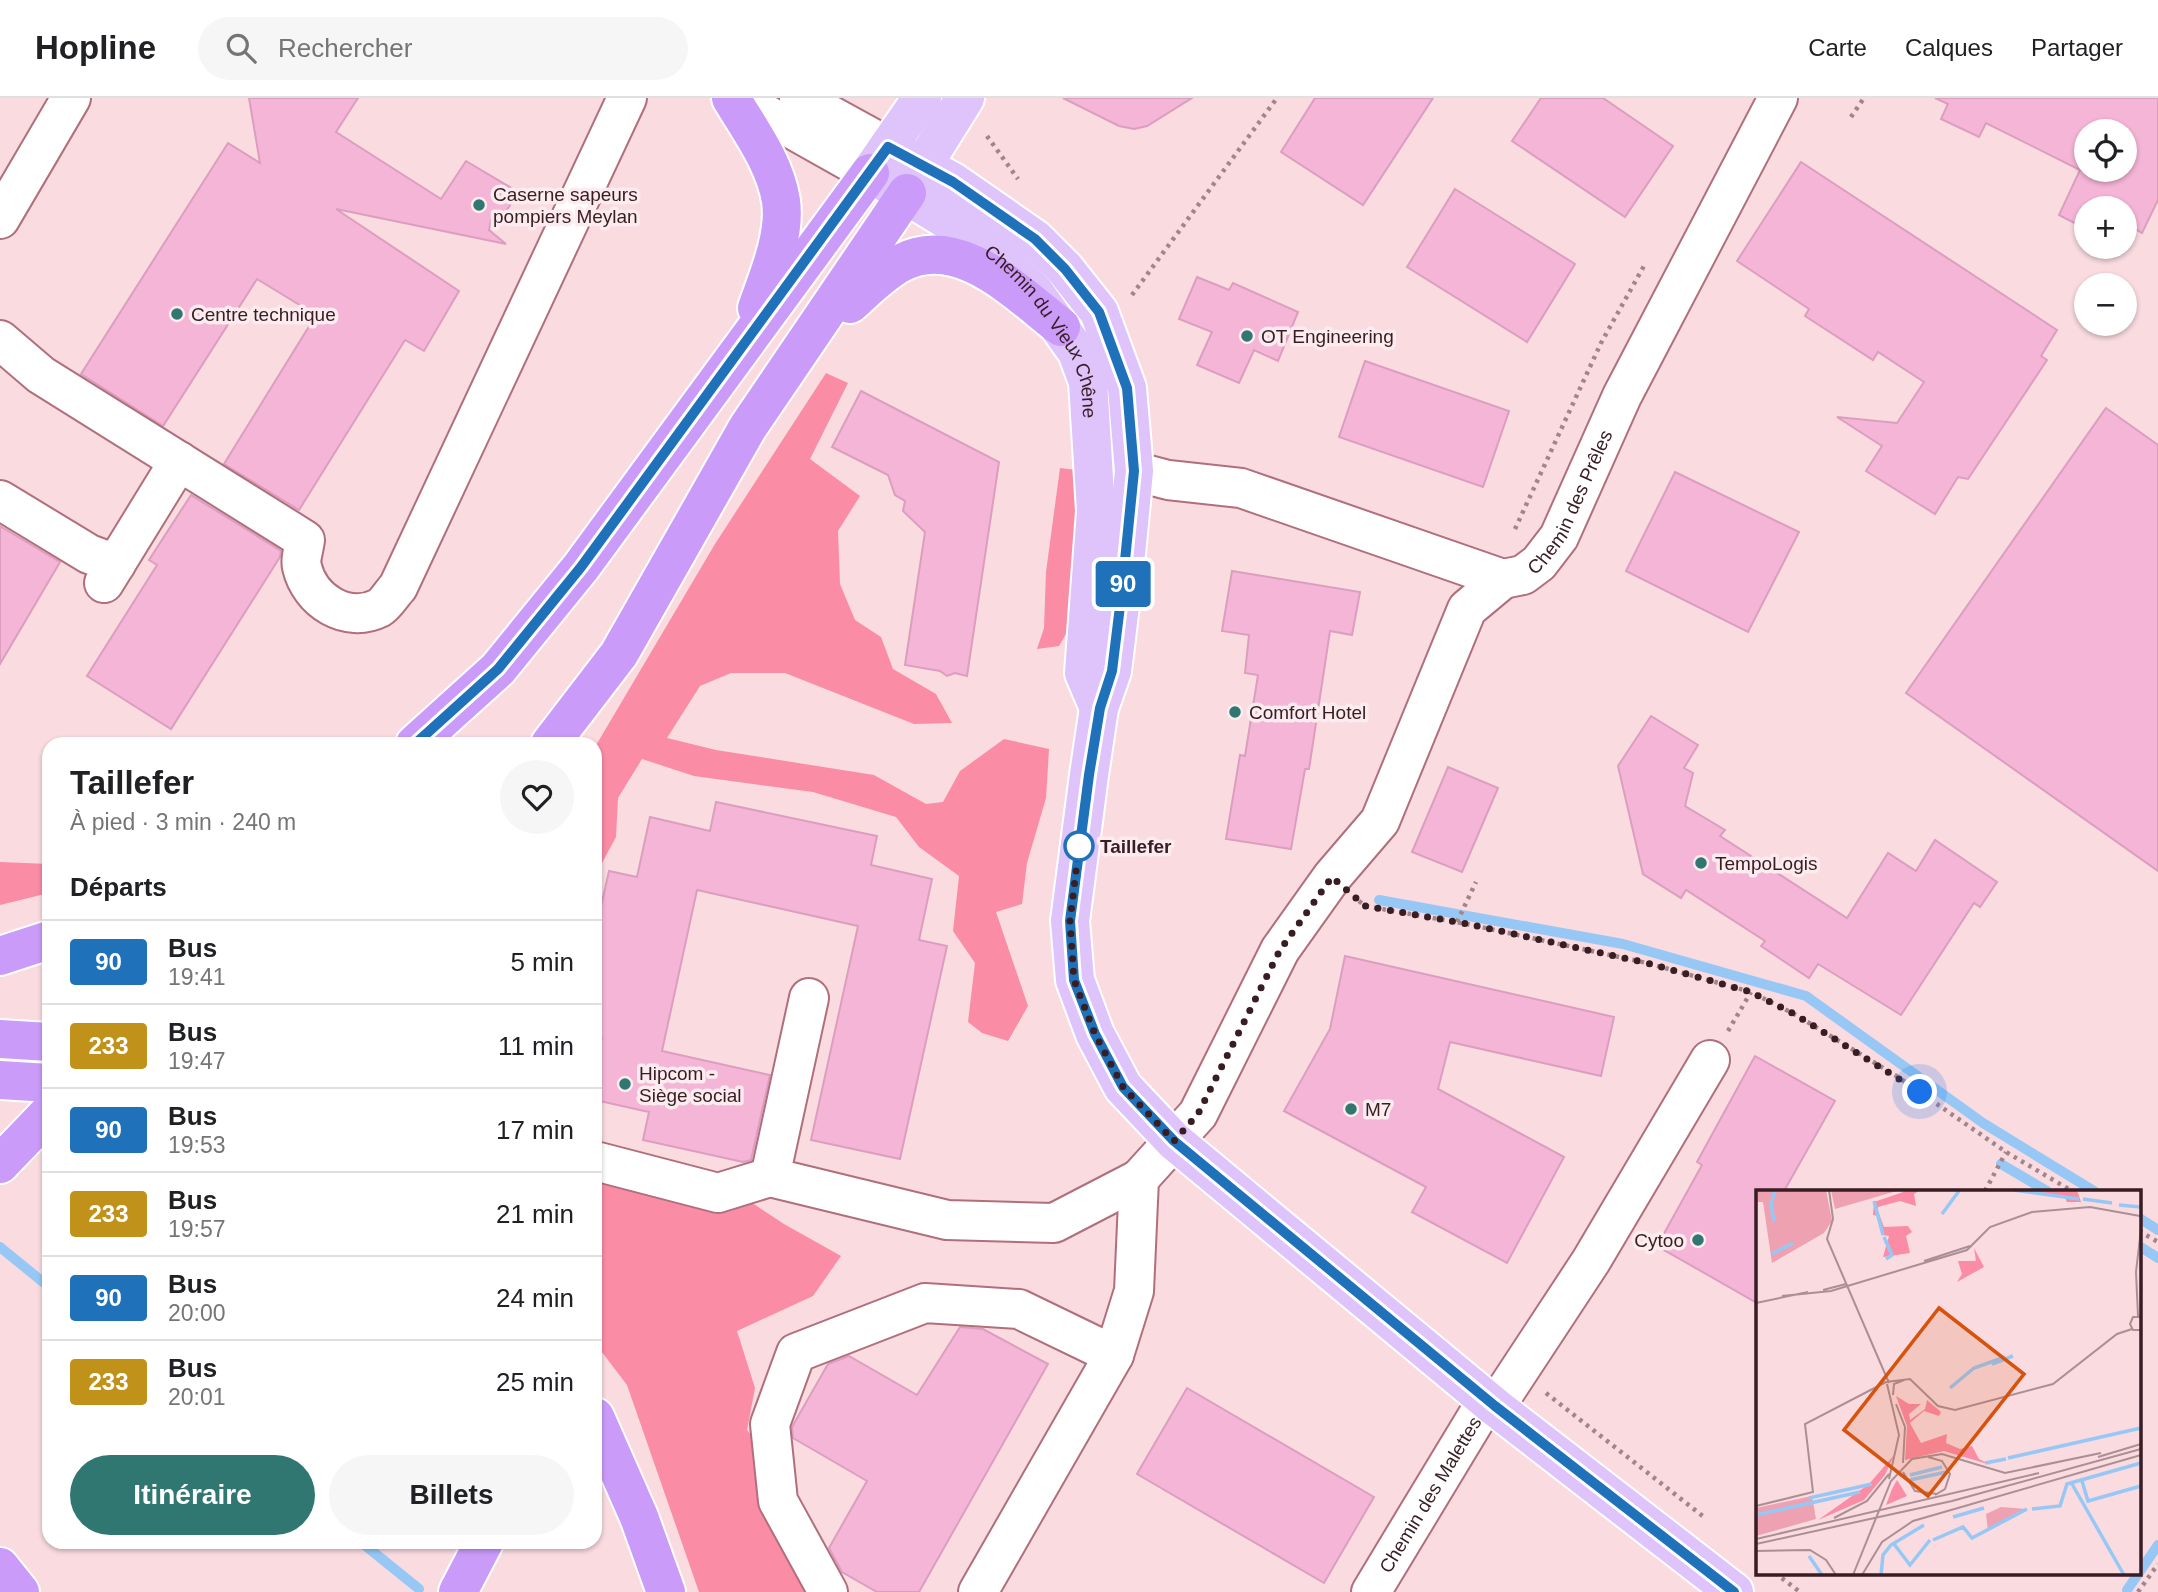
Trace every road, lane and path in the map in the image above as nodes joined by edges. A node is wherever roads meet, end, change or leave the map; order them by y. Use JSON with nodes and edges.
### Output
{"nodes":[{"id":1,"x":71,"y":98,"type":"edge"},
{"id":2,"x":627,"y":98,"type":"edge"},
{"id":3,"x":731,"y":98,"type":"edge"},
{"id":4,"x":737,"y":98,"type":"edge"},
{"id":5,"x":799,"y":98,"type":"edge"},
{"id":6,"x":922,"y":98,"type":"edge"},
{"id":7,"x":965,"y":98,"type":"edge"},
{"id":8,"x":1277,"y":98,"type":"edge"},
{"id":9,"x":1778,"y":98,"type":"edge"},
{"id":10,"x":1864,"y":98,"type":"edge"},
{"id":11,"x":1851,"y":117,"type":"dead end"},
{"id":12,"x":879,"y":160,"type":"junction"},
{"id":13,"x":914,"y":179,"type":"junction"},
{"id":14,"x":0,"y":219,"type":"edge"},
{"id":15,"x":1132,"y":296,"type":"dead end"},
{"id":16,"x":1061,"y":327,"type":"junction"},
{"id":17,"x":748,"y":336,"type":"junction"},
{"id":18,"x":811,"y":337,"type":"junction"},
{"id":19,"x":0,"y":342,"type":"edge"},
{"id":20,"x":179,"y":461,"type":"junction"},
{"id":21,"x":1134,"y":471,"type":"junction"},
{"id":22,"x":0,"y":500,"type":"edge"},
{"id":23,"x":1503,"y":579,"type":"junction"},
{"id":24,"x":1100,"y":708,"type":"junction"},
{"id":25,"x":423,"y":737,"type":"edge"},
{"id":26,"x":555,"y":737,"type":"edge"},
{"id":27,"x":1332,"y":877,"type":"junction"},
{"id":28,"x":1476,"y":882,"type":"dead end"},
{"id":29,"x":1457,"y":922,"type":"junction"},
{"id":30,"x":42,"y":942,"type":"edge"},
{"id":31,"x":2,"y":955,"type":"edge"},
{"id":32,"x":809,"y":998,"type":"dead end"},
{"id":33,"x":0,"y":1039,"type":"edge"},
{"id":34,"x":42,"y":1042,"type":"edge"},
{"id":35,"x":1710,"y":1060,"type":"dead end"},
{"id":36,"x":0,"y":1080,"type":"edge"},
{"id":37,"x":42,"y":1096,"type":"edge"},
{"id":38,"x":42,"y":1106,"type":"edge"},
{"id":39,"x":1174,"y":1141,"type":"junction"},
{"id":40,"x":2006,"y":1152,"type":"junction"},
{"id":41,"x":602,"y":1163,"type":"edge"},
{"id":42,"x":0,"y":1164,"type":"edge"},
{"id":43,"x":770,"y":1177,"type":"junction"},
{"id":44,"x":1139,"y":1179,"type":"junction"},
{"id":45,"x":1986,"y":1190,"type":"edge"},
{"id":46,"x":2070,"y":1190,"type":"edge"},
{"id":47,"x":2140,"y":1232,"type":"edge"},
{"id":48,"x":2158,"y":1242,"type":"edge"},
{"id":49,"x":1114,"y":1355,"type":"junction"},
{"id":50,"x":1493,"y":1404,"type":"junction"},
{"id":51,"x":602,"y":1432,"type":"edge"},
{"id":52,"x":480,"y":1549,"type":"edge"},
{"id":53,"x":2158,"y":1564,"type":"edge"},
{"id":54,"x":0,"y":1567,"type":"edge"},
{"id":55,"x":1776,"y":1574,"type":"edge"},
{"id":56,"x":20,"y":1592,"type":"edge"},
{"id":57,"x":458,"y":1592,"type":"edge"},
{"id":58,"x":666,"y":1592,"type":"edge"},
{"id":59,"x":828,"y":1592,"type":"edge"},
{"id":60,"x":978,"y":1592,"type":"edge"},
{"id":61,"x":1371,"y":1592,"type":"edge"},
{"id":62,"x":1734,"y":1592,"type":"edge"},
{"id":63,"x":1800,"y":1592,"type":"edge"},
{"id":64,"x":2138,"y":1592,"type":"edge"}],
"edges":[{"from":1,"to":14,"type":"street"},
{"from":2,"to":20,"type":"street"},
{"from":3,"to":17,"type":"highway"},
{"from":4,"to":12,"type":"street","name":"Chemin du Vieux Chêne"},
{"from":5,"to":12,"type":"street","name":"Chemin du Vieux Chêne"},
{"from":6,"to":12,"type":"main road"},
{"from":7,"to":13,"type":"main road"},
{"from":8,"to":15,"type":"path"},
{"from":9,"to":23,"type":"street","name":"Chemin des Prêles"},
{"from":10,"to":11,"type":"path"},
{"from":12,"to":13,"type":"main road","name":"Chemin du Vieux Chêne"},
{"from":12,"to":17,"type":"highway"},
{"from":13,"to":16,"type":"main road","name":"Chemin du Vieux Chêne"},
{"from":13,"to":18,"type":"highway"},
{"from":13,"to":21,"type":"main road","name":"Chemin du Vieux Chêne"},
{"from":16,"to":18,"type":"highway"},
{"from":16,"to":24,"type":"main road","name":"Chemin du Vieux Chêne"},
{"from":17,"to":25,"type":"highway"},
{"from":18,"to":26,"type":"highway"},
{"from":19,"to":20,"type":"street"},
{"from":20,"to":22,"type":"street"},
{"from":21,"to":23,"type":"street","name":"Chemin des Prêles"},
{"from":21,"to":24,"type":"main road","name":"Chemin du Vieux Chêne"},
{"from":23,"to":27,"type":"street"},
{"from":24,"to":39,"type":"main road","name":"Chemin du Vieux Chêne"},
{"from":27,"to":29,"type":"path"},
{"from":27,"to":39,"type":"street"},
{"from":28,"to":29,"type":"path"},
{"from":29,"to":40,"type":"path"},
{"from":30,"to":31,"type":"highway"},
{"from":32,"to":43,"type":"street"},
{"from":33,"to":34,"type":"highway"},
{"from":35,"to":50,"type":"street","name":"Chemin des Malettes"},
{"from":36,"to":37,"type":"highway"},
{"from":38,"to":42,"type":"highway"},
{"from":39,"to":44,"type":"street"},
{"from":39,"to":50,"type":"main road","name":"Chemin du Vieux Chêne"},
{"from":40,"to":45,"type":"path"},
{"from":40,"to":46,"type":"path"},
{"from":41,"to":43,"type":"street"},
{"from":43,"to":44,"type":"street"},
{"from":44,"to":49,"type":"street"},
{"from":47,"to":48,"type":"path"},
{"from":49,"to":59,"type":"street"},
{"from":49,"to":60,"type":"street"},
{"from":50,"to":61,"type":"street","name":"Chemin des Malettes"},
{"from":50,"to":62,"type":"main road","name":"Chemin du Vieux Chêne"},
{"from":51,"to":58,"type":"highway"},
{"from":52,"to":57,"type":"highway"},
{"from":53,"to":64,"type":"path"},
{"from":54,"to":56,"type":"highway"},
{"from":55,"to":63,"type":"path"}]}
